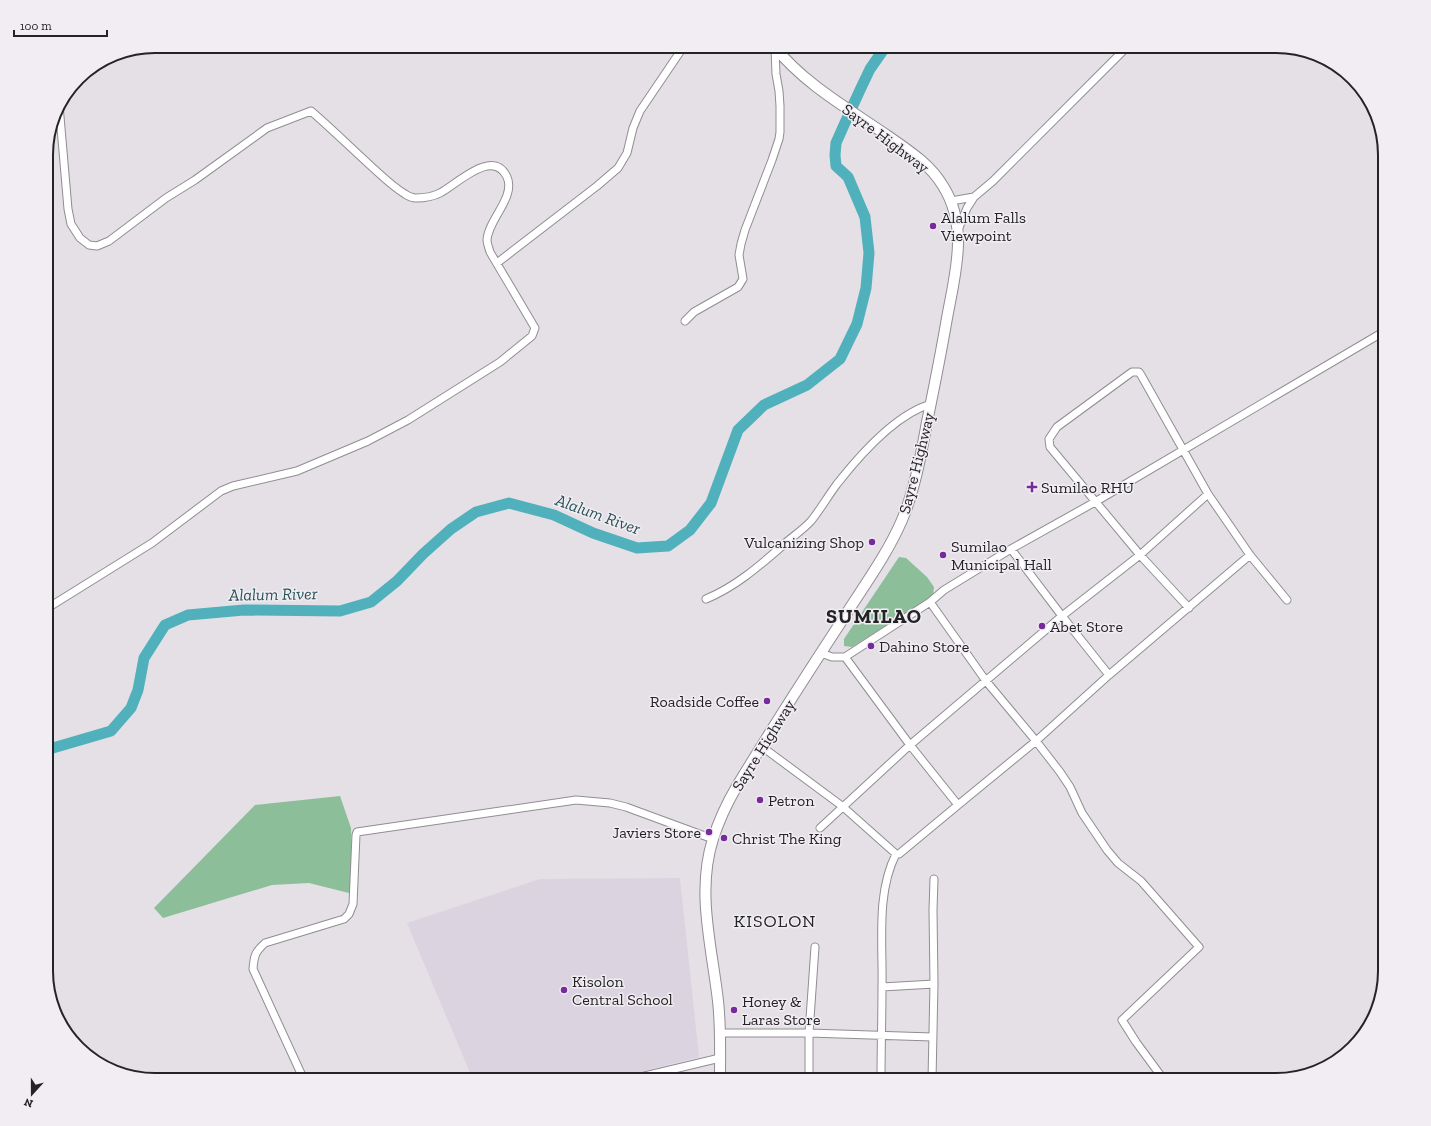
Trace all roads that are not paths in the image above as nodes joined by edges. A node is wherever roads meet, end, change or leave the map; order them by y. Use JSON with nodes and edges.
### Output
{"nodes":[{"id":1,"x":679,"y":53,"type":"edge"},
{"id":2,"x":775,"y":53,"type":"edge"},
{"id":3,"x":781,"y":53,"type":"edge"},
{"id":4,"x":1121,"y":53,"type":"edge"},
{"id":5,"x":60,"y":118,"type":"edge"},
{"id":6,"x":974,"y":197,"type":"junction"},
{"id":7,"x":951,"y":201,"type":"junction"},
{"id":8,"x":958,"y":230,"type":"junction"},
{"id":9,"x":497,"y":263,"type":"junction"},
{"id":10,"x":686,"y":321,"type":"dead end"},
{"id":11,"x":1378,"y":334,"type":"edge"},
{"id":12,"x":931,"y":404,"type":"junction"},
{"id":13,"x":1184,"y":449,"type":"junction"},
{"id":14,"x":1208,"y":494,"type":"junction"},
{"id":15,"x":1095,"y":502,"type":"junction"},
{"id":16,"x":1011,"y":549,"type":"junction"},
{"id":17,"x":1140,"y":555,"type":"junction"},
{"id":18,"x":1250,"y":555,"type":"junction"},
{"id":19,"x":706,"y":599,"type":"dead end"},
{"id":20,"x":1287,"y":600,"type":"dead end"},
{"id":21,"x":930,"y":602,"type":"junction"},
{"id":22,"x":53,"y":605,"type":"edge"},
{"id":23,"x":1189,"y":608,"type":"junction"},
{"id":24,"x":1062,"y":616,"type":"junction"},
{"id":25,"x":821,"y":653,"type":"junction"},
{"id":26,"x":845,"y":657,"type":"junction"},
{"id":27,"x":1109,"y":675,"type":"junction"},
{"id":28,"x":986,"y":681,"type":"junction"},
{"id":29,"x":1036,"y":741,"type":"junction"},
{"id":30,"x":910,"y":745,"type":"junction"},
{"id":31,"x":761,"y":746,"type":"junction"},
{"id":32,"x":958,"y":805,"type":"junction"},
{"id":33,"x":842,"y":806,"type":"junction"},
{"id":34,"x":820,"y":828,"type":"dead end"},
{"id":35,"x":712,"y":839,"type":"junction"},
{"id":36,"x":896,"y":854,"type":"junction"},
{"id":37,"x":934,"y":879,"type":"dead end"},
{"id":38,"x":815,"y":947,"type":"dead end"},
{"id":39,"x":934,"y":984,"type":"junction"},
{"id":40,"x":882,"y":987,"type":"junction"},
{"id":41,"x":720,"y":1033,"type":"junction"},
{"id":42,"x":809,"y":1033,"type":"junction"},
{"id":43,"x":881,"y":1034,"type":"junction"},
{"id":44,"x":932,"y":1037,"type":"junction"},
{"id":45,"x":720,"y":1058,"type":"junction"},
{"id":46,"x":301,"y":1073,"type":"edge"},
{"id":47,"x":657,"y":1073,"type":"edge"},
{"id":48,"x":720,"y":1073,"type":"edge"},
{"id":49,"x":809,"y":1073,"type":"edge"},
{"id":50,"x":881,"y":1073,"type":"edge"},
{"id":51,"x":932,"y":1073,"type":"edge"},
{"id":52,"x":1159,"y":1073,"type":"edge"}],
"edges":[{"from":1,"to":9,"type":"street"},
{"from":2,"to":10,"type":"street"},
{"from":3,"to":7,"type":"highway","name":"Sayre Highway"},
{"from":4,"to":6,"type":"street"},
{"from":5,"to":9,"type":"street"},
{"from":6,"to":7,"type":"street"},
{"from":6,"to":8,"type":"street"},
{"from":7,"to":8,"type":"highway","name":"Sayre Highway"},
{"from":8,"to":12,"type":"highway","name":"Sayre Highway"},
{"from":9,"to":22,"type":"street"},
{"from":11,"to":13,"type":"street"},
{"from":12,"to":19,"type":"street"},
{"from":12,"to":25,"type":"highway","name":"Sayre Highway"},
{"from":13,"to":14,"type":"street"},
{"from":13,"to":15,"type":"street"},
{"from":13,"to":15,"type":"street"},
{"from":14,"to":17,"type":"street"},
{"from":14,"to":18,"type":"street"},
{"from":15,"to":16,"type":"street"},
{"from":15,"to":17,"type":"street"},
{"from":16,"to":21,"type":"street"},
{"from":16,"to":24,"type":"street"},
{"from":17,"to":23,"type":"street"},
{"from":17,"to":24,"type":"street"},
{"from":18,"to":20,"type":"street"},
{"from":18,"to":23,"type":"street"},
{"from":21,"to":26,"type":"street"},
{"from":21,"to":28,"type":"street"},
{"from":23,"to":27,"type":"street"},
{"from":24,"to":27,"type":"street"},
{"from":24,"to":28,"type":"street"},
{"from":25,"to":26,"type":"street"},
{"from":25,"to":31,"type":"highway","name":"Sayre Highway"},
{"from":26,"to":30,"type":"street"},
{"from":27,"to":29,"type":"street"},
{"from":28,"to":29,"type":"street"},
{"from":28,"to":30,"type":"street"},
{"from":29,"to":32,"type":"street"},
{"from":29,"to":52,"type":"street"},
{"from":30,"to":32,"type":"street"},
{"from":30,"to":33,"type":"street"},
{"from":31,"to":33,"type":"street"},
{"from":31,"to":35,"type":"highway","name":"Sayre Highway"},
{"from":32,"to":36,"type":"street"},
{"from":33,"to":34,"type":"street"},
{"from":33,"to":36,"type":"street"},
{"from":35,"to":41,"type":"highway","name":"Sayre Highway"},
{"from":35,"to":46,"type":"street"},
{"from":36,"to":40,"type":"street"},
{"from":37,"to":39,"type":"street"},
{"from":38,"to":42,"type":"street"},
{"from":39,"to":40,"type":"street"},
{"from":39,"to":44,"type":"street"},
{"from":40,"to":43,"type":"street"},
{"from":41,"to":42,"type":"street"},
{"from":41,"to":45,"type":"highway","name":"Sayre Highway"},
{"from":42,"to":43,"type":"street"},
{"from":42,"to":49,"type":"street"},
{"from":43,"to":44,"type":"street"},
{"from":43,"to":50,"type":"street"},
{"from":44,"to":51,"type":"street"},
{"from":45,"to":47,"type":"street"},
{"from":45,"to":48,"type":"highway","name":"Sayre Highway"}]}
